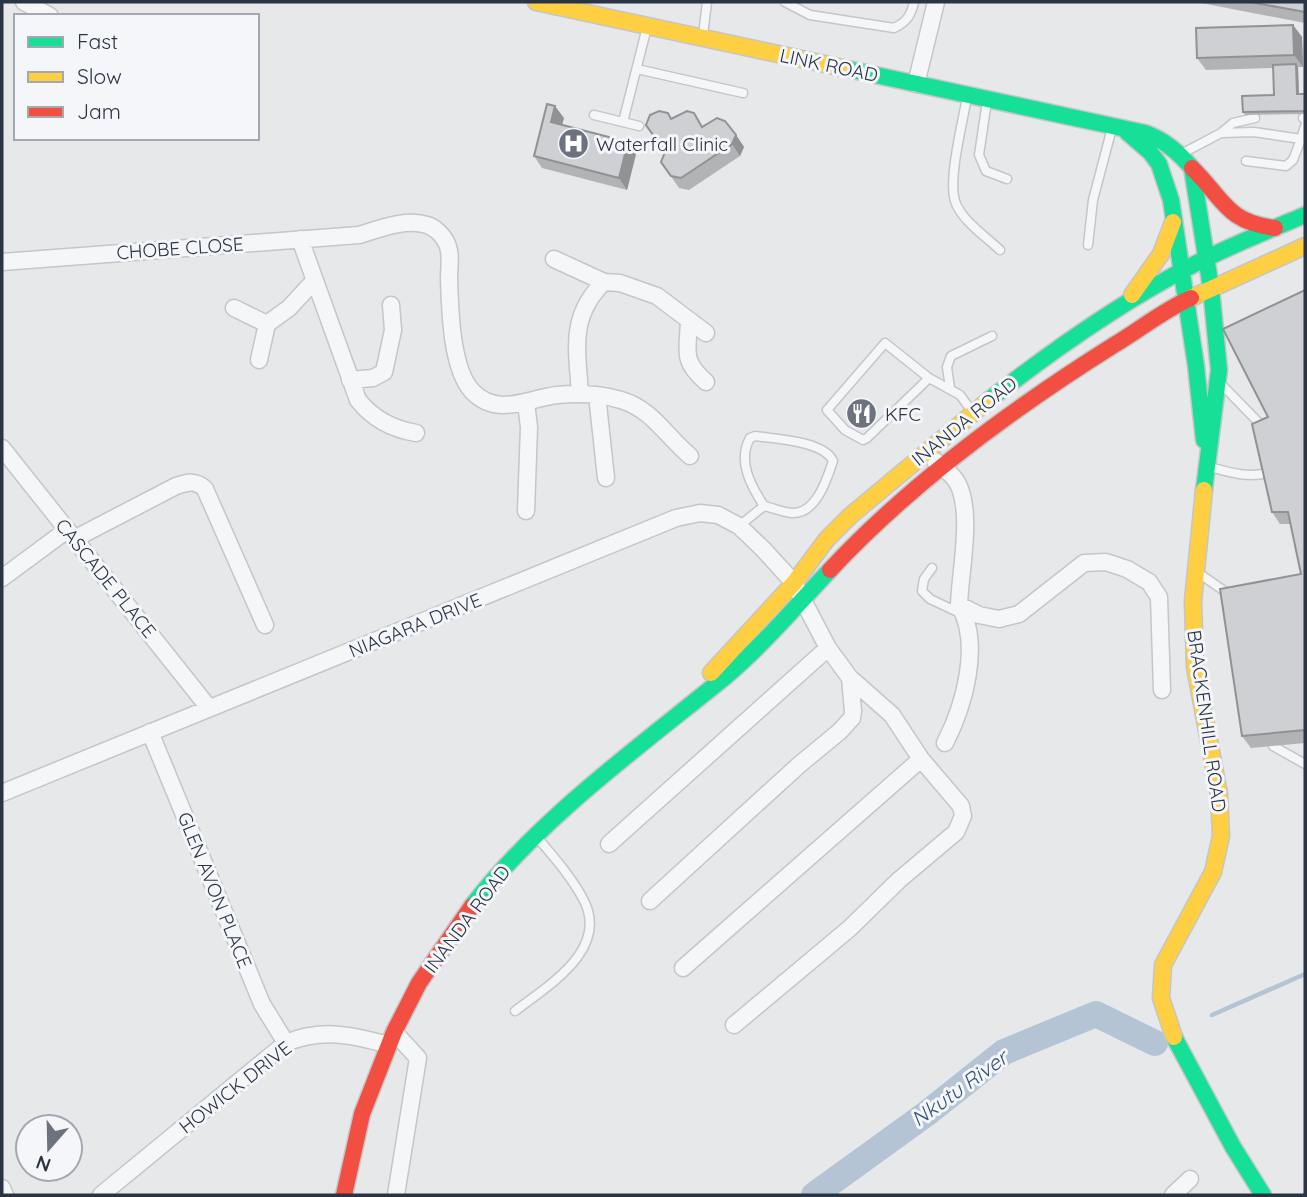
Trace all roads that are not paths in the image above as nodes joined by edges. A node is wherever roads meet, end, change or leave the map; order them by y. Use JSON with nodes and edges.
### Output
{"nodes":[{"id":1,"x":24,"y":2,"type":"edge"},
{"id":2,"x":536,"y":2,"type":"edge"},
{"id":3,"x":707,"y":2,"type":"edge"},
{"id":4,"x":785,"y":2,"type":"edge"},
{"id":5,"x":914,"y":2,"type":"edge"},
{"id":6,"x":936,"y":4,"type":"edge"},
{"id":7,"x":570,"y":5,"type":"edge"},
{"id":8,"x":46,"y":14,"type":"edge"},
{"id":9,"x":648,"y":25,"type":"junction"},
{"id":10,"x":703,"y":37,"type":"junction"},
{"id":11,"x":637,"y":69,"type":"junction"},
{"id":12,"x":916,"y":84,"type":"junction"},
{"id":13,"x":743,"y":93,"type":"dead end"},
{"id":14,"x":968,"y":95,"type":"junction"},
{"id":15,"x":987,"y":99,"type":"junction"},
{"id":16,"x":594,"y":115,"type":"dead end"},
{"id":17,"x":1255,"y":118,"type":"edge"},
{"id":18,"x":1304,"y":121,"type":"edge"},
{"id":19,"x":623,"y":122,"type":"junction"},
{"id":20,"x":639,"y":127,"type":"dead end"},
{"id":21,"x":1118,"y":127,"type":"junction"},
{"id":22,"x":1220,"y":133,"type":"junction"},
{"id":23,"x":1301,"y":139,"type":"junction"},
{"id":24,"x":1180,"y":154,"type":"junction"},
{"id":25,"x":1246,"y":161,"type":"dead end"},
{"id":26,"x":1159,"y":164,"type":"junction"},
{"id":27,"x":1192,"y":168,"type":"junction"},
{"id":28,"x":1007,"y":179,"type":"dead end"},
{"id":29,"x":1305,"y":215,"type":"edge"},
{"id":30,"x":1174,"y":219,"type":"junction"},
{"id":31,"x":1275,"y":228,"type":"junction"},
{"id":32,"x":300,"y":239,"type":"junction"},
{"id":33,"x":1087,"y":245,"type":"dead end"},
{"id":34,"x":1305,"y":246,"type":"edge"},
{"id":35,"x":1000,"y":250,"type":"dead end"},
{"id":36,"x":554,"y":259,"type":"dead end"},
{"id":37,"x":1205,"y":260,"type":"junction"},
{"id":38,"x":2,"y":262,"type":"edge"},
{"id":39,"x":1181,"y":271,"type":"junction"},
{"id":40,"x":314,"y":280,"type":"junction"},
{"id":41,"x":604,"y":282,"type":"junction"},
{"id":42,"x":1211,"y":288,"type":"junction"},
{"id":43,"x":1186,"y":300,"type":"junction"},
{"id":44,"x":391,"y":305,"type":"dead end"},
{"id":45,"x":1123,"y":306,"type":"junction"},
{"id":46,"x":234,"y":308,"type":"dead end"},
{"id":47,"x":689,"y":320,"type":"junction"},
{"id":48,"x":267,"y":324,"type":"junction"},
{"id":49,"x":706,"y":333,"type":"dead end"},
{"id":50,"x":992,"y":335,"type":"dead end"},
{"id":51,"x":259,"y":360,"type":"dead end"},
{"id":52,"x":929,"y":378,"type":"junction"},
{"id":53,"x":350,"y":380,"type":"junction"},
{"id":54,"x":1218,"y":381,"type":"junction"},
{"id":55,"x":706,"y":382,"type":"dead end"},
{"id":56,"x":950,"y":388,"type":"junction"},
{"id":57,"x":589,"y":394,"type":"junction"},
{"id":58,"x":526,"y":403,"type":"junction"},
{"id":59,"x":973,"y":413,"type":"junction"},
{"id":60,"x":988,"y":432,"type":"junction"},
{"id":61,"x":1268,"y":432,"type":"edge"},
{"id":62,"x":416,"y":433,"type":"dead end"},
{"id":63,"x":2,"y":448,"type":"edge"},
{"id":64,"x":926,"y":452,"type":"junction"},
{"id":65,"x":690,"y":456,"type":"dead end"},
{"id":66,"x":1206,"y":463,"type":"junction"},
{"id":67,"x":942,"y":467,"type":"junction"},
{"id":68,"x":1269,"y":472,"type":"edge"},
{"id":69,"x":606,"y":478,"type":"dead end"},
{"id":70,"x":764,"y":506,"type":"junction"},
{"id":71,"x":526,"y":511,"type":"dead end"},
{"id":72,"x":739,"y":526,"type":"junction"},
{"id":73,"x":70,"y":534,"type":"junction"},
{"id":74,"x":932,"y":568,"type":"dead end"},
{"id":75,"x":1195,"y":570,"type":"junction"},
{"id":76,"x":2,"y":578,"type":"edge"},
{"id":77,"x":794,"y":583,"type":"junction"},
{"id":78,"x":803,"y":599,"type":"junction"},
{"id":79,"x":1233,"y":600,"type":"edge"},
{"id":80,"x":962,"y":611,"type":"junction"},
{"id":81,"x":265,"y":625,"type":"dead end"},
{"id":82,"x":828,"y":648,"type":"junction"},
{"id":83,"x":850,"y":678,"type":"junction"},
{"id":84,"x":1162,"y":690,"type":"dead end"},
{"id":85,"x":686,"y":706,"type":"junction"},
{"id":86,"x":209,"y":708,"type":"junction"},
{"id":87,"x":150,"y":732,"type":"junction"},
{"id":88,"x":945,"y":743,"type":"dead end"},
{"id":89,"x":1273,"y":746,"type":"edge"},
{"id":90,"x":921,"y":760,"type":"junction"},
{"id":91,"x":1305,"y":764,"type":"edge"},
{"id":92,"x":2,"y":793,"type":"edge"},
{"id":93,"x":536,"y":835,"type":"junction"},
{"id":94,"x":609,"y":844,"type":"dead end"},
{"id":95,"x":650,"y":901,"type":"dead end"},
{"id":96,"x":683,"y":968,"type":"dead end"},
{"id":97,"x":515,"y":1011,"type":"dead end"},
{"id":98,"x":734,"y":1025,"type":"dead end"},
{"id":99,"x":391,"y":1039,"type":"junction"},
{"id":100,"x":286,"y":1043,"type":"junction"},
{"id":101,"x":1190,"y":1179,"type":"dead end"},
{"id":102,"x":2,"y":1188,"type":"edge"},
{"id":103,"x":116,"y":1190,"type":"edge"},
{"id":104,"x":5,"y":1195,"type":"edge"},
{"id":105,"x":101,"y":1195,"type":"edge"},
{"id":106,"x":344,"y":1195,"type":"edge"},
{"id":107,"x":396,"y":1195,"type":"edge"},
{"id":108,"x":1173,"y":1195,"type":"edge"},
{"id":109,"x":1264,"y":1195,"type":"edge"}],
"edges":[{"from":1,"to":8,"type":"street"},
{"from":2,"to":7,"type":"street","name":"LINK ROAD"},
{"from":3,"to":10,"type":"lane"},
{"from":4,"to":5,"type":"lane"},
{"from":5,"to":6,"type":"lane"},
{"from":6,"to":12,"type":"street"},
{"from":7,"to":9,"type":"street","name":"LINK ROAD"},
{"from":9,"to":10,"type":"street","name":"LINK ROAD"},
{"from":9,"to":11,"type":"lane"},
{"from":10,"to":12,"type":"street","name":"LINK ROAD"},
{"from":11,"to":13,"type":"lane"},
{"from":11,"to":19,"type":"lane"},
{"from":12,"to":14,"type":"street","name":"LINK ROAD"},
{"from":14,"to":15,"type":"street","name":"LINK ROAD"},
{"from":14,"to":35,"type":"lane"},
{"from":15,"to":21,"type":"street","name":"LINK ROAD"},
{"from":15,"to":28,"type":"lane"},
{"from":16,"to":19,"type":"lane"},
{"from":17,"to":22,"type":"lane"},
{"from":18,"to":23,"type":"lane"},
{"from":19,"to":20,"type":"lane"},
{"from":21,"to":24,"type":"street","name":"LINK ROAD"},
{"from":21,"to":26,"type":"street","name":"LINK ROAD"},
{"from":21,"to":33,"type":"lane"},
{"from":22,"to":23,"type":"lane"},
{"from":22,"to":24,"type":"lane"},
{"from":23,"to":25,"type":"lane"},
{"from":24,"to":26,"type":"street"},
{"from":24,"to":27,"type":"street","name":"LINK ROAD"},
{"from":26,"to":30,"type":"street","name":"LINK ROAD"},
{"from":27,"to":31,"type":"street"},
{"from":27,"to":37,"type":"street","name":"LINK ROAD"},
{"from":29,"to":31,"type":"street","name":"INANDA ROAD"},
{"from":30,"to":39,"type":"street","name":"LINK ROAD"},
{"from":30,"to":45,"type":"street"},
{"from":31,"to":37,"type":"street","name":"INANDA ROAD"},
{"from":32,"to":38,"type":"street","name":"CHOBE CLOSE"},
{"from":32,"to":40,"type":"street"},
{"from":32,"to":58,"type":"street","name":"CHOBE CLOSE"},
{"from":34,"to":42,"type":"street","name":"INANDA ROAD"},
{"from":36,"to":41,"type":"street"},
{"from":37,"to":39,"type":"street","name":"INANDA ROAD"},
{"from":37,"to":42,"type":"street","name":"LINK ROAD"},
{"from":39,"to":43,"type":"street","name":"LINK ROAD"},
{"from":39,"to":45,"type":"street","name":"INANDA ROAD"},
{"from":40,"to":48,"type":"street"},
{"from":40,"to":53,"type":"street"},
{"from":41,"to":47,"type":"street"},
{"from":41,"to":57,"type":"street"},
{"from":42,"to":43,"type":"street","name":"INANDA ROAD"},
{"from":42,"to":54,"type":"street","name":"BRACKENHILL ROAD"},
{"from":43,"to":60,"type":"street","name":"INANDA ROAD"},
{"from":43,"to":66,"type":"street","name":"BRACKENHILL ROAD"},
{"from":44,"to":53,"type":"street"},
{"from":45,"to":59,"type":"street","name":"INANDA ROAD"},
{"from":46,"to":48,"type":"street"},
{"from":47,"to":49,"type":"street"},
{"from":47,"to":55,"type":"street"},
{"from":48,"to":51,"type":"street"},
{"from":50,"to":56,"type":"lane"},
{"from":52,"to":52,"type":"lane"},
{"from":52,"to":56,"type":"lane"},
{"from":53,"to":62,"type":"street"},
{"from":54,"to":61,"type":"lane"},
{"from":54,"to":66,"type":"street","name":"BRACKENHILL ROAD"},
{"from":56,"to":59,"type":"lane"},
{"from":57,"to":58,"type":"street","name":"CHOBE CLOSE"},
{"from":57,"to":65,"type":"street"},
{"from":57,"to":69,"type":"street"},
{"from":58,"to":71,"type":"street"},
{"from":59,"to":60,"type":"lane"},
{"from":59,"to":64,"type":"street","name":"INANDA ROAD"},
{"from":60,"to":67,"type":"street","name":"INANDA ROAD"},
{"from":63,"to":73,"type":"street","name":"CASCADE PLACE"},
{"from":64,"to":67,"type":"street"},
{"from":64,"to":77,"type":"street","name":"INANDA ROAD"},
{"from":66,"to":68,"type":"lane"},
{"from":66,"to":75,"type":"street","name":"BRACKENHILL ROAD"},
{"from":67,"to":78,"type":"street","name":"INANDA ROAD"},
{"from":67,"to":80,"type":"street"},
{"from":70,"to":70,"type":"lane"},
{"from":70,"to":72,"type":"lane"},
{"from":72,"to":77,"type":"street","name":"NIAGARA DRIVE"},
{"from":72,"to":86,"type":"street","name":"NIAGARA DRIVE"},
{"from":73,"to":76,"type":"street"},
{"from":73,"to":81,"type":"street"},
{"from":73,"to":86,"type":"street","name":"CASCADE PLACE"},
{"from":74,"to":80,"type":"lane"},
{"from":75,"to":79,"type":"lane"},
{"from":75,"to":109,"type":"street","name":"BRACKENHILL ROAD"},
{"from":77,"to":78,"type":"street","name":"NIAGARA DRIVE"},
{"from":77,"to":85,"type":"street","name":"INANDA ROAD"},
{"from":78,"to":82,"type":"street","name":"NIAGARA DRIVE"},
{"from":78,"to":85,"type":"street","name":"INANDA ROAD"},
{"from":80,"to":84,"type":"street"},
{"from":80,"to":88,"type":"street"},
{"from":82,"to":83,"type":"street","name":"NIAGARA DRIVE"},
{"from":82,"to":94,"type":"street"},
{"from":83,"to":90,"type":"street","name":"NIAGARA DRIVE"},
{"from":83,"to":95,"type":"street"},
{"from":85,"to":93,"type":"street","name":"INANDA ROAD"},
{"from":86,"to":87,"type":"street","name":"NIAGARA DRIVE"},
{"from":87,"to":92,"type":"street","name":"NIAGARA DRIVE"},
{"from":87,"to":100,"type":"street","name":"GLEN AVON PLACE"},
{"from":89,"to":91,"type":"lane"},
{"from":90,"to":96,"type":"street"},
{"from":90,"to":98,"type":"street","name":"NIAGARA DRIVE"},
{"from":93,"to":97,"type":"lane"},
{"from":93,"to":99,"type":"street","name":"INANDA ROAD"},
{"from":99,"to":100,"type":"street","name":"HOWICK DRIVE"},
{"from":99,"to":106,"type":"street","name":"INANDA ROAD"},
{"from":99,"to":107,"type":"street"},
{"from":100,"to":103,"type":"street","name":"HOWICK DRIVE"},
{"from":101,"to":108,"type":"street"},
{"from":102,"to":104,"type":"street"},
{"from":103,"to":105,"type":"street","name":"HOWICK DRIVE"}]}
